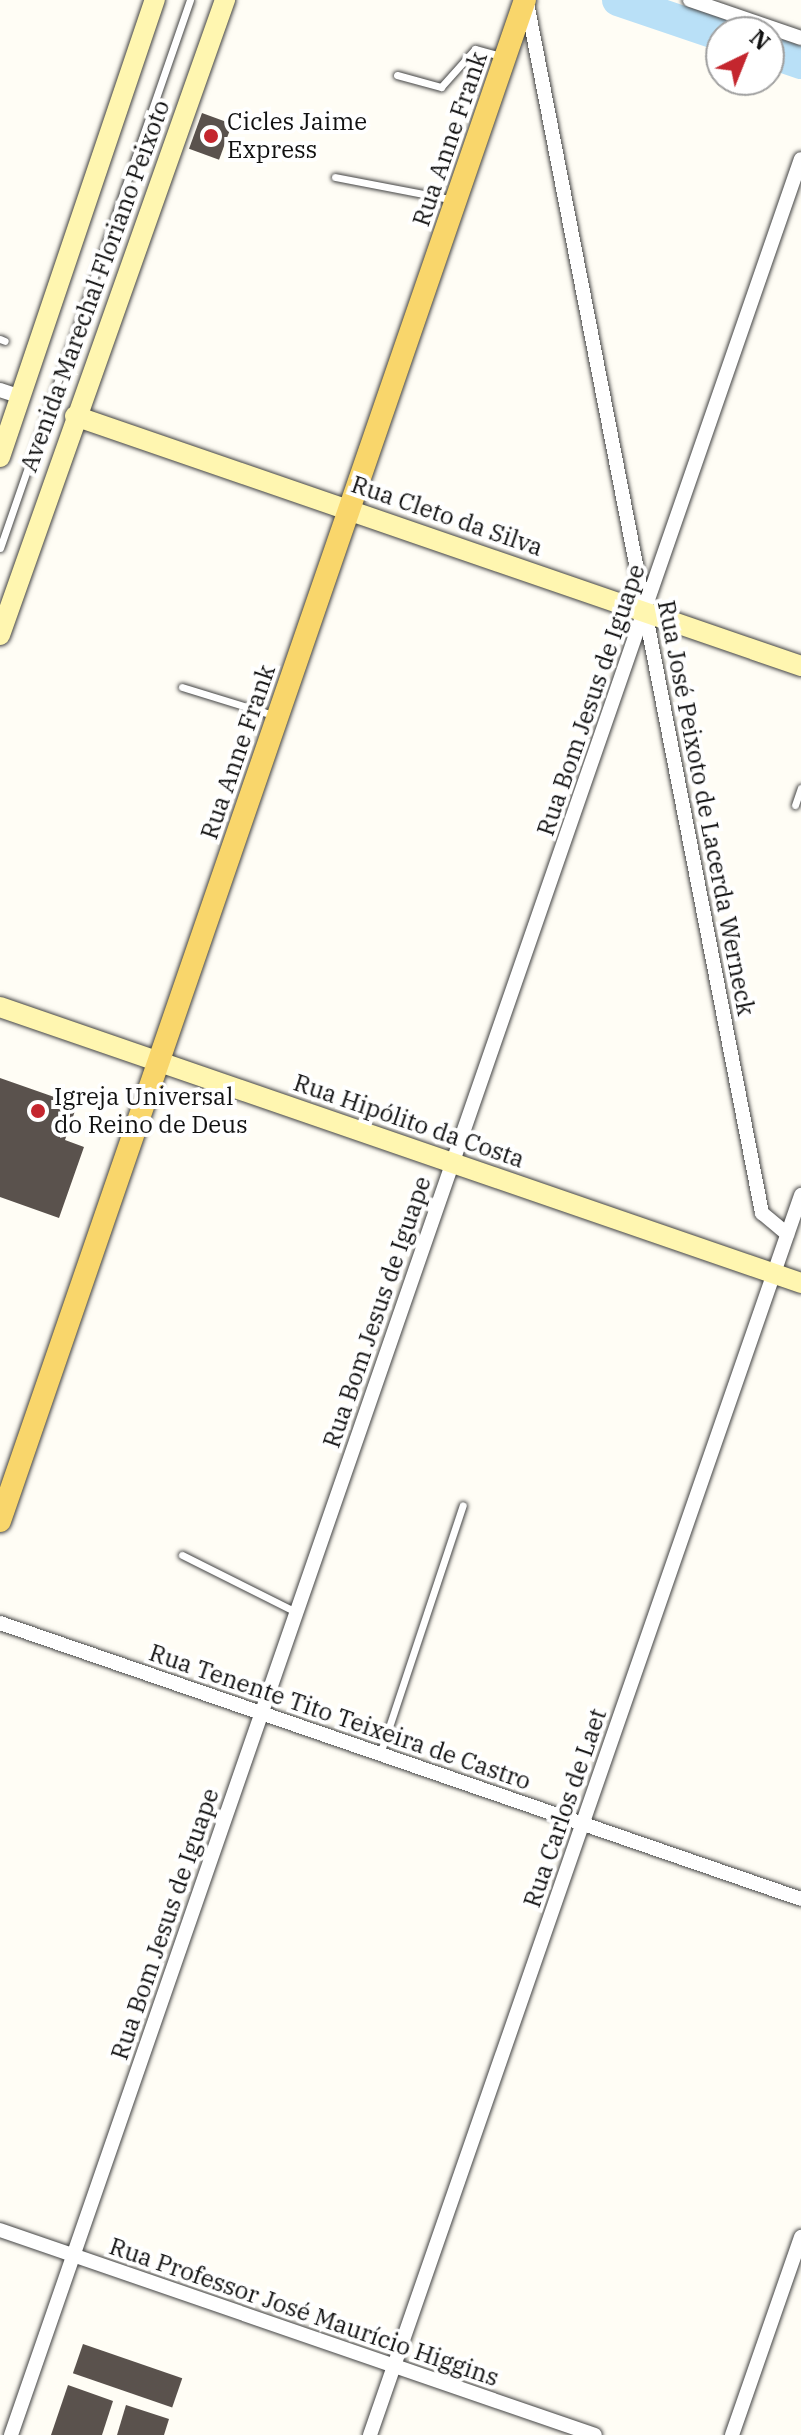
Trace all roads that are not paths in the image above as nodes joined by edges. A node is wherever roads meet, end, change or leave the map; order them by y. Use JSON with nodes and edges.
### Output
{"nodes":[{"id":1,"x":155,"y":0,"type":"edge"},
{"id":2,"x":190,"y":0,"type":"edge"},
{"id":3,"x":225,"y":0,"type":"edge"},
{"id":4,"x":526,"y":0,"type":"edge"},
{"id":5,"x":690,"y":0,"type":"edge"},
{"id":6,"x":801,"y":38,"type":"edge"},
{"id":7,"x":506,"y":57,"type":"junction"},
{"id":8,"x":397,"y":75,"type":"dead end"},
{"id":9,"x":801,"y":159,"type":"edge"},
{"id":10,"x":335,"y":177,"type":"dead end"},
{"id":11,"x":456,"y":200,"type":"junction"},
{"id":12,"x":0,"y":390,"type":"edge"},
{"id":13,"x":21,"y":397,"type":"junction"},
{"id":14,"x":75,"y":416,"type":"junction"},
{"id":15,"x":0,"y":457,"type":"edge"},
{"id":16,"x":349,"y":510,"type":"junction"},
{"id":17,"x":0,"y":548,"type":"edge"},
{"id":18,"x":645,"y":612,"type":"junction"},
{"id":19,"x":0,"y":635,"type":"edge"},
{"id":20,"x":801,"y":666,"type":"edge"},
{"id":21,"x":182,"y":687,"type":"dead end"},
{"id":22,"x":278,"y":716,"type":"junction"},
{"id":23,"x":801,"y":788,"type":"edge"},
{"id":24,"x":795,"y":805,"type":"dead end"},
{"id":25,"x":0,"y":1007,"type":"edge"},
{"id":26,"x":159,"y":1062,"type":"junction"},
{"id":27,"x":452,"y":1163,"type":"junction"},
{"id":28,"x":801,"y":1195,"type":"edge"},
{"id":29,"x":787,"y":1234,"type":"junction"},
{"id":30,"x":774,"y":1274,"type":"junction"},
{"id":31,"x":801,"y":1283,"type":"edge"},
{"id":32,"x":463,"y":1505,"type":"dead end"},
{"id":33,"x":0,"y":1521,"type":"edge"},
{"id":34,"x":182,"y":1555,"type":"dead end"},
{"id":35,"x":296,"y":1612,"type":"junction"},
{"id":36,"x":0,"y":1623,"type":"edge"},
{"id":37,"x":261,"y":1713,"type":"junction"},
{"id":38,"x":380,"y":1754,"type":"junction"},
{"id":39,"x":583,"y":1824,"type":"junction"},
{"id":40,"x":801,"y":1899,"type":"edge"},
{"id":41,"x":0,"y":2230,"type":"edge"},
{"id":42,"x":801,"y":2237,"type":"edge"},
{"id":43,"x":73,"y":2256,"type":"junction"},
{"id":44,"x":394,"y":2366,"type":"junction"},
{"id":45,"x":11,"y":2435,"type":"edge"},
{"id":46,"x":370,"y":2435,"type":"edge"},
{"id":47,"x":595,"y":2435,"type":"edge"},
{"id":48,"x":732,"y":2435,"type":"edge"}],
"edges":[{"from":1,"to":13,"type":"street","name":"Avenida Marechal Floriano Peixoto"},
{"from":2,"to":17,"type":"lane"},
{"from":3,"to":14,"type":"street","name":"Avenida Marechal Floriano Peixoto"},
{"from":4,"to":7,"type":"main road","name":"Rua Anne Frank"},
{"from":4,"to":18,"type":"street","name":"Rua José Peixoto de Lacerda Werneck"},
{"from":5,"to":6,"type":"street"},
{"from":7,"to":8,"type":"lane"},
{"from":7,"to":11,"type":"main road","name":"Rua Anne Frank"},
{"from":9,"to":18,"type":"street","name":"Rua Bom Jesus de Iguape"},
{"from":10,"to":11,"type":"lane"},
{"from":11,"to":16,"type":"main road","name":"Rua Anne Frank"},
{"from":12,"to":13,"type":"street"},
{"from":13,"to":15,"type":"street","name":"Avenida Marechal Floriano Peixoto"},
{"from":14,"to":16,"type":"street","name":"Rua Cleto da Silva"},
{"from":14,"to":19,"type":"street","name":"Avenida Marechal Floriano Peixoto"},
{"from":16,"to":18,"type":"street","name":"Rua Cleto da Silva"},
{"from":16,"to":22,"type":"main road","name":"Rua Anne Frank"},
{"from":18,"to":20,"type":"street","name":"Rua Cleto da Silva"},
{"from":18,"to":27,"type":"street","name":"Rua Bom Jesus de Iguape"},
{"from":18,"to":29,"type":"street","name":"Rua José Peixoto de Lacerda Werneck"},
{"from":21,"to":22,"type":"lane"},
{"from":22,"to":26,"type":"main road","name":"Rua Anne Frank"},
{"from":23,"to":24,"type":"lane"},
{"from":25,"to":26,"type":"street","name":"Rua Hipólito da Costa"},
{"from":26,"to":27,"type":"street","name":"Rua Hipólito da Costa"},
{"from":26,"to":33,"type":"main road","name":"Rua Anne Frank"},
{"from":27,"to":30,"type":"street","name":"Rua Hipólito da Costa"},
{"from":27,"to":35,"type":"street","name":"Rua Bom Jesus de Iguape"},
{"from":28,"to":29,"type":"street","name":"Rua Carlos de Laet"},
{"from":29,"to":30,"type":"street","name":"Rua Carlos de Laet"},
{"from":30,"to":31,"type":"street","name":"Rua Hipólito da Costa"},
{"from":30,"to":39,"type":"street","name":"Rua Carlos de Laet"},
{"from":32,"to":38,"type":"lane"},
{"from":34,"to":35,"type":"lane"},
{"from":35,"to":37,"type":"street","name":"Rua Bom Jesus de Iguape"},
{"from":36,"to":37,"type":"street","name":"Rua Tenente Tito Teixeira de Castro"},
{"from":37,"to":38,"type":"street","name":"Rua Tenente Tito Teixeira de Castro"},
{"from":37,"to":43,"type":"street","name":"Rua Bom Jesus de Iguape"},
{"from":38,"to":39,"type":"street","name":"Rua Tenente Tito Teixeira de Castro"},
{"from":39,"to":40,"type":"street","name":"Rua Tenente Tito Teixeira de Castro"},
{"from":39,"to":44,"type":"street","name":"Rua Carlos de Laet"},
{"from":41,"to":43,"type":"street","name":"Rua Professor José Maurício Higgins"},
{"from":42,"to":48,"type":"street"},
{"from":43,"to":44,"type":"street","name":"Rua Professor José Maurício Higgins"},
{"from":43,"to":45,"type":"street","name":"Rua Bom Jesus de Iguape"},
{"from":44,"to":46,"type":"street","name":"Rua Carlos de Laet"},
{"from":44,"to":47,"type":"street","name":"Rua Professor José Maurício Higgins"}]}
